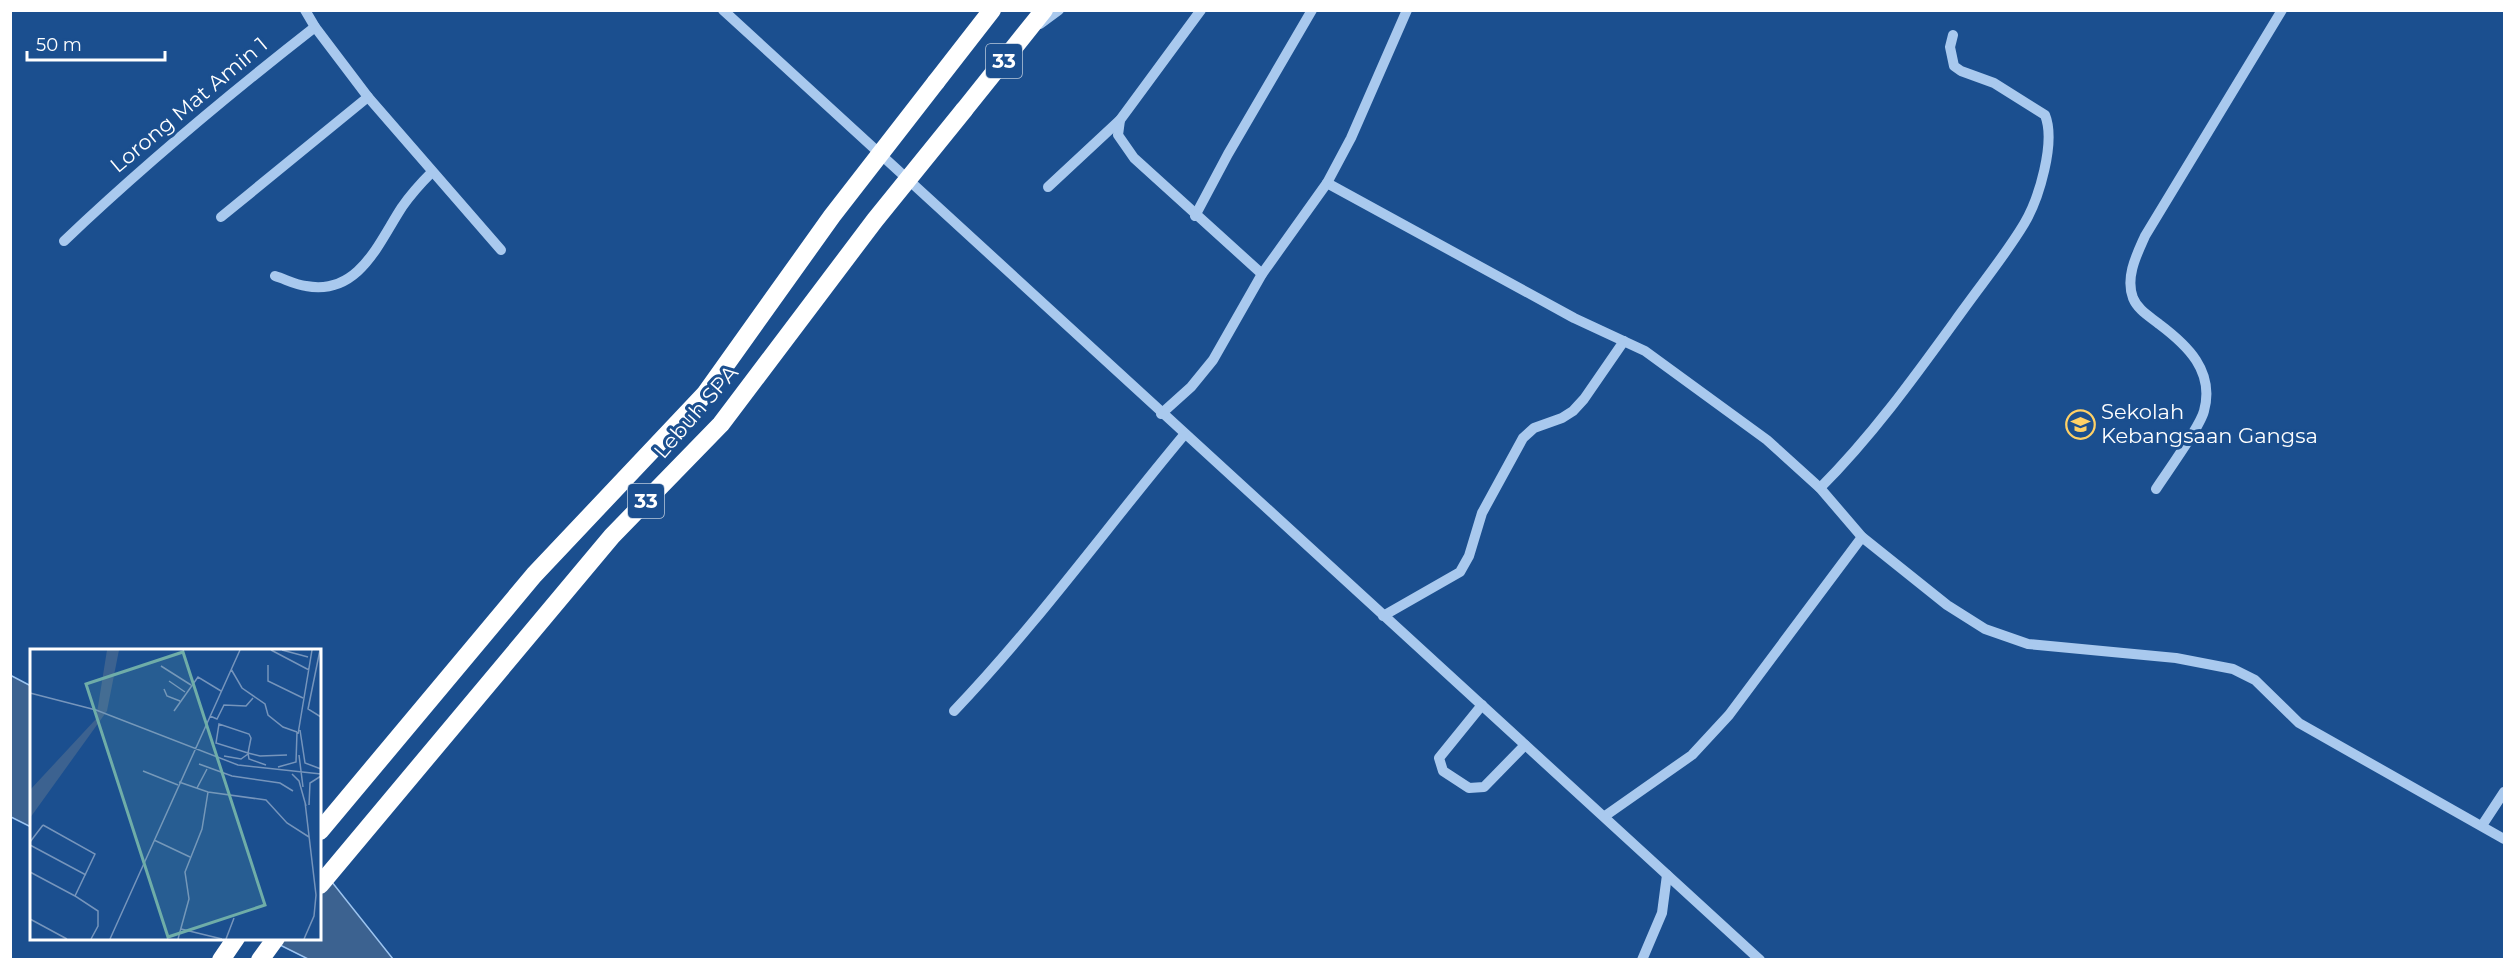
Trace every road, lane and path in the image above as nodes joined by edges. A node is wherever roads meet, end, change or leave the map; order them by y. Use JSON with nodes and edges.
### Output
{"nodes":[{"id":1,"x":305,"y":10,"type":"edge"},
{"id":2,"x":723,"y":10,"type":"edge"},
{"id":3,"x":992,"y":10,"type":"edge"},
{"id":4,"x":1044,"y":10,"type":"edge"},
{"id":5,"x":1059,"y":10,"type":"edge"},
{"id":6,"x":1201,"y":10,"type":"edge"},
{"id":7,"x":1312,"y":10,"type":"edge"},
{"id":8,"x":1407,"y":10,"type":"edge"},
{"id":9,"x":2282,"y":10,"type":"edge"},
{"id":10,"x":315,"y":27,"type":"junction"},
{"id":11,"x":1027,"y":32,"type":"junction"},
{"id":12,"x":1953,"y":35,"type":"dead end"},
{"id":13,"x":368,"y":97,"type":"junction"},
{"id":14,"x":1120,"y":120,"type":"junction"},
{"id":15,"x":432,"y":172,"type":"junction"},
{"id":16,"x":1327,"y":183,"type":"junction"},
{"id":17,"x":1048,"y":187,"type":"dead end"},
{"id":18,"x":1195,"y":216,"type":"junction"},
{"id":19,"x":221,"y":217,"type":"dead end"},
{"id":20,"x":64,"y":241,"type":"dead end"},
{"id":21,"x":501,"y":250,"type":"dead end"},
{"id":22,"x":1262,"y":274,"type":"junction"},
{"id":23,"x":275,"y":276,"type":"dead end"},
{"id":24,"x":1624,"y":341,"type":"junction"},
{"id":25,"x":1161,"y":414,"type":"junction"},
{"id":26,"x":1184,"y":435,"type":"junction"},
{"id":27,"x":1820,"y":488,"type":"junction"},
{"id":28,"x":2156,"y":489,"type":"dead end"},
{"id":29,"x":1862,"y":537,"type":"junction"},
{"id":30,"x":1383,"y":615,"type":"junction"},
{"id":31,"x":1482,"y":705,"type":"junction"},
{"id":32,"x":954,"y":711,"type":"dead end"},
{"id":33,"x":1525,"y":745,"type":"junction"},
{"id":34,"x":2505,"y":792,"type":"edge"},
{"id":35,"x":1605,"y":816,"type":"junction"},
{"id":36,"x":2483,"y":824,"type":"junction"},
{"id":37,"x":321,"y":830,"type":"edge"},
{"id":38,"x":2505,"y":838,"type":"edge"},
{"id":39,"x":1667,"y":875,"type":"junction"},
{"id":40,"x":321,"y":884,"type":"edge"},
{"id":41,"x":235,"y":940,"type":"edge"},
{"id":42,"x":275,"y":940,"type":"edge"},
{"id":43,"x":221,"y":960,"type":"edge"},
{"id":44,"x":260,"y":960,"type":"edge"},
{"id":45,"x":1642,"y":960,"type":"edge"},
{"id":46,"x":1760,"y":960,"type":"edge"}],
"edges":[{"from":1,"to":10,"type":"street"},
{"from":2,"to":25,"type":"street"},
{"from":3,"to":37,"type":"highway","name":"Lebuh SPA","number":"33","bridge":true},
{"from":4,"to":11,"type":"highway","name":"Lebuh SPA","number":"33"},
{"from":5,"to":11,"type":"street"},
{"from":6,"to":14,"type":"street"},
{"from":7,"to":18,"type":"street"},
{"from":8,"to":16,"type":"street"},
{"from":9,"to":28,"type":"street"},
{"from":10,"to":13,"type":"street"},
{"from":10,"to":20,"type":"street","name":"Lorong Mat Amin 1"},
{"from":11,"to":40,"type":"highway","name":"Lebuh SPA","number":"33","bridge":true},
{"from":12,"to":27,"type":"street"},
{"from":13,"to":15,"type":"street"},
{"from":13,"to":19,"type":"street"},
{"from":14,"to":17,"type":"street"},
{"from":14,"to":18,"type":"street"},
{"from":15,"to":21,"type":"street"},
{"from":15,"to":23,"type":"street"},
{"from":16,"to":22,"type":"street"},
{"from":16,"to":24,"type":"street"},
{"from":18,"to":22,"type":"street"},
{"from":22,"to":25,"type":"street"},
{"from":24,"to":27,"type":"street"},
{"from":24,"to":30,"type":"street"},
{"from":25,"to":26,"type":"street"},
{"from":26,"to":30,"type":"street"},
{"from":26,"to":32,"type":"street"},
{"from":27,"to":29,"type":"street"},
{"from":29,"to":35,"type":"street"},
{"from":29,"to":36,"type":"street"},
{"from":30,"to":31,"type":"street"},
{"from":31,"to":33,"type":"street"},
{"from":31,"to":33,"type":"street"},
{"from":33,"to":35,"type":"street"},
{"from":34,"to":36,"type":"street"},
{"from":35,"to":39,"type":"street"},
{"from":36,"to":38,"type":"street"},
{"from":39,"to":45,"type":"street"},
{"from":39,"to":46,"type":"street"},
{"from":41,"to":43,"type":"highway"},
{"from":42,"to":44,"type":"highway"}]}
